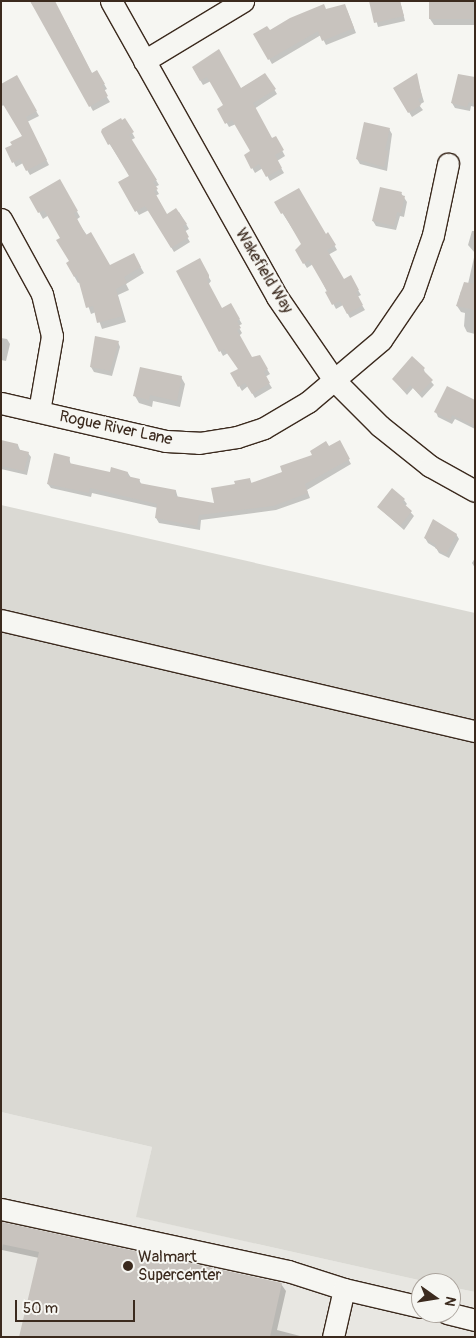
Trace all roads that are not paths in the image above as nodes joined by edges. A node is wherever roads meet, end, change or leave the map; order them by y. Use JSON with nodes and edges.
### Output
{"nodes":[{"id":1,"x":111,"y":1,"type":"edge"},
{"id":2,"x":243,"y":1,"type":"edge"},
{"id":3,"x":144,"y":61,"type":"junction"},
{"id":4,"x":448,"y":164,"type":"dead end"},
{"id":5,"x":1,"y":219,"type":"edge"},
{"id":6,"x":334,"y":380,"type":"junction"},
{"id":7,"x":1,"y":403,"type":"edge"},
{"id":8,"x":39,"y":411,"type":"junction"},
{"id":9,"x":475,"y":491,"type":"edge"},
{"id":10,"x":1,"y":620,"type":"edge"},
{"id":11,"x":475,"y":731,"type":"edge"},
{"id":12,"x":1,"y":1209,"type":"edge"},
{"id":13,"x":344,"y":1289,"type":"junction"},
{"id":14,"x":411,"y":1305,"type":"edge"},
{"id":15,"x":461,"y":1316,"type":"edge"},
{"id":16,"x":475,"y":1320,"type":"edge"},
{"id":17,"x":333,"y":1337,"type":"edge"}],
"edges":[{"from":1,"to":3,"type":"street","name":"Wakefield Way"},
{"from":2,"to":3,"type":"street"},
{"from":3,"to":6,"type":"street","name":"Wakefield Way"},
{"from":4,"to":6,"type":"street","name":"Rogue River Lane"},
{"from":5,"to":8,"type":"street"},
{"from":6,"to":8,"type":"street","name":"Rogue River Lane"},
{"from":6,"to":9,"type":"street","name":"Wakefield Way"},
{"from":7,"to":8,"type":"street","name":"Rogue River Lane"},
{"from":10,"to":11,"type":"street"},
{"from":12,"to":13,"type":"street"},
{"from":13,"to":14,"type":"street"},
{"from":13,"to":17,"type":"street"},
{"from":15,"to":16,"type":"street"}]}
